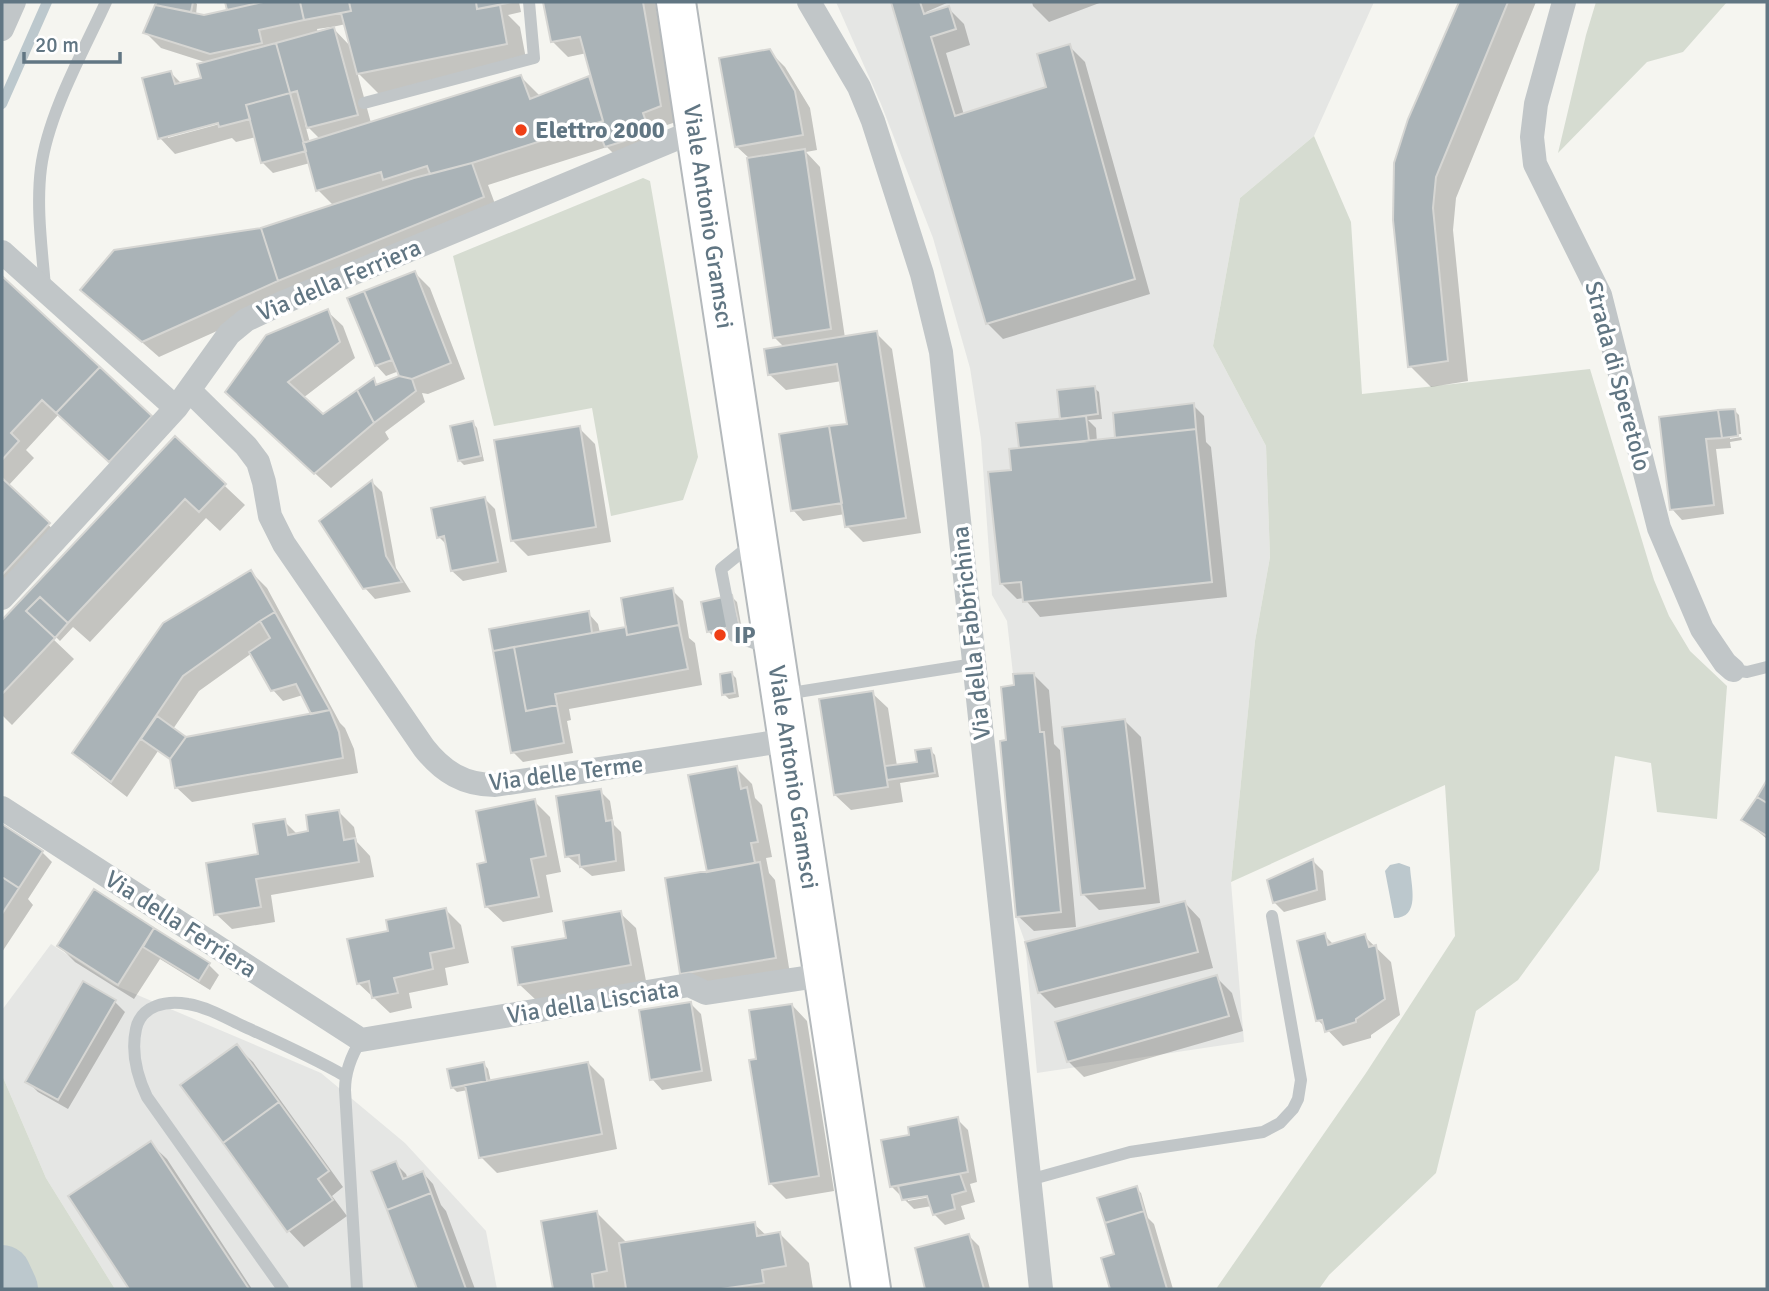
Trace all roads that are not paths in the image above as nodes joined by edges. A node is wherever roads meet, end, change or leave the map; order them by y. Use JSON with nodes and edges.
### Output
{"nodes":[{"id":1,"x":14,"y":2,"type":"edge"},
{"id":2,"x":106,"y":2,"type":"edge"},
{"id":3,"x":529,"y":2,"type":"edge"},
{"id":4,"x":808,"y":2,"type":"edge"},
{"id":5,"x":1564,"y":2,"type":"edge"},
{"id":6,"x":679,"y":6,"type":"edge"},
{"id":7,"x":2,"y":29,"type":"edge"},
{"id":8,"x":364,"y":103,"type":"dead end"},
{"id":9,"x":697,"y":130,"type":"junction"},
{"id":10,"x":2,"y":252,"type":"edge"},
{"id":11,"x":45,"y":291,"type":"junction"},
{"id":12,"x":183,"y":399,"type":"junction"},
{"id":13,"x":2,"y":598,"type":"edge"},
{"id":14,"x":974,"y":664,"type":"junction"},
{"id":15,"x":1767,"y":667,"type":"edge"},
{"id":16,"x":1733,"y":670,"type":"joint"},
{"id":17,"x":782,"y":695,"type":"junction"},
{"id":18,"x":789,"y":740,"type":"junction"},
{"id":19,"x":2,"y":808,"type":"edge"},
{"id":20,"x":1272,"y":915,"type":"dead end"},
{"id":21,"x":824,"y":975,"type":"junction"},
{"id":22,"x":361,"y":1040,"type":"junction"},
{"id":23,"x":345,"y":1076,"type":"junction"},
{"id":24,"x":1029,"y":1180,"type":"junction"},
{"id":25,"x":284,"y":1289,"type":"edge"},
{"id":26,"x":357,"y":1289,"type":"edge"},
{"id":27,"x":871,"y":1289,"type":"edge"},
{"id":28,"x":1041,"y":1289,"type":"edge"}],
"edges":[{"from":1,"to":7,"type":"street"},
{"from":2,"to":11,"type":"lane"},
{"from":3,"to":8,"type":"lane"},
{"from":4,"to":14,"type":"street","name":"Via della Fabbrichina"},
{"from":5,"to":16,"type":"street","name":"Strada di Speretolo"},
{"from":6,"to":9,"type":"main road","name":"Viale Antonio Gramsci"},
{"from":9,"to":12,"type":"street","name":"Via della Ferriera"},
{"from":9,"to":17,"type":"main road","name":"Viale Antonio Gramsci"},
{"from":10,"to":11,"type":"street","name":"Via delle Terme"},
{"from":11,"to":12,"type":"street","name":"Via delle Terme"},
{"from":12,"to":13,"type":"street","name":"Via della Ferriera"},
{"from":12,"to":18,"type":"street","name":"Via delle Terme"},
{"from":14,"to":17,"type":"lane"},
{"from":14,"to":24,"type":"street","name":"Via della Fabbrichina"},
{"from":15,"to":16,"type":"lane","name":"Strada di Speretolo"},
{"from":17,"to":18,"type":"main road","name":"Viale Antonio Gramsci"},
{"from":18,"to":21,"type":"main road","name":"Viale Antonio Gramsci"},
{"from":19,"to":22,"type":"street","name":"Via della Ferriera"},
{"from":20,"to":24,"type":"lane"},
{"from":21,"to":22,"type":"street","name":"Via della Lisciata"},
{"from":21,"to":27,"type":"main road","name":"Viale Antonio Gramsci"},
{"from":22,"to":23,"type":"lane"},
{"from":23,"to":25,"type":"lane"},
{"from":23,"to":26,"type":"lane"},
{"from":24,"to":28,"type":"street","name":"Via della Fabbrichina"}]}
